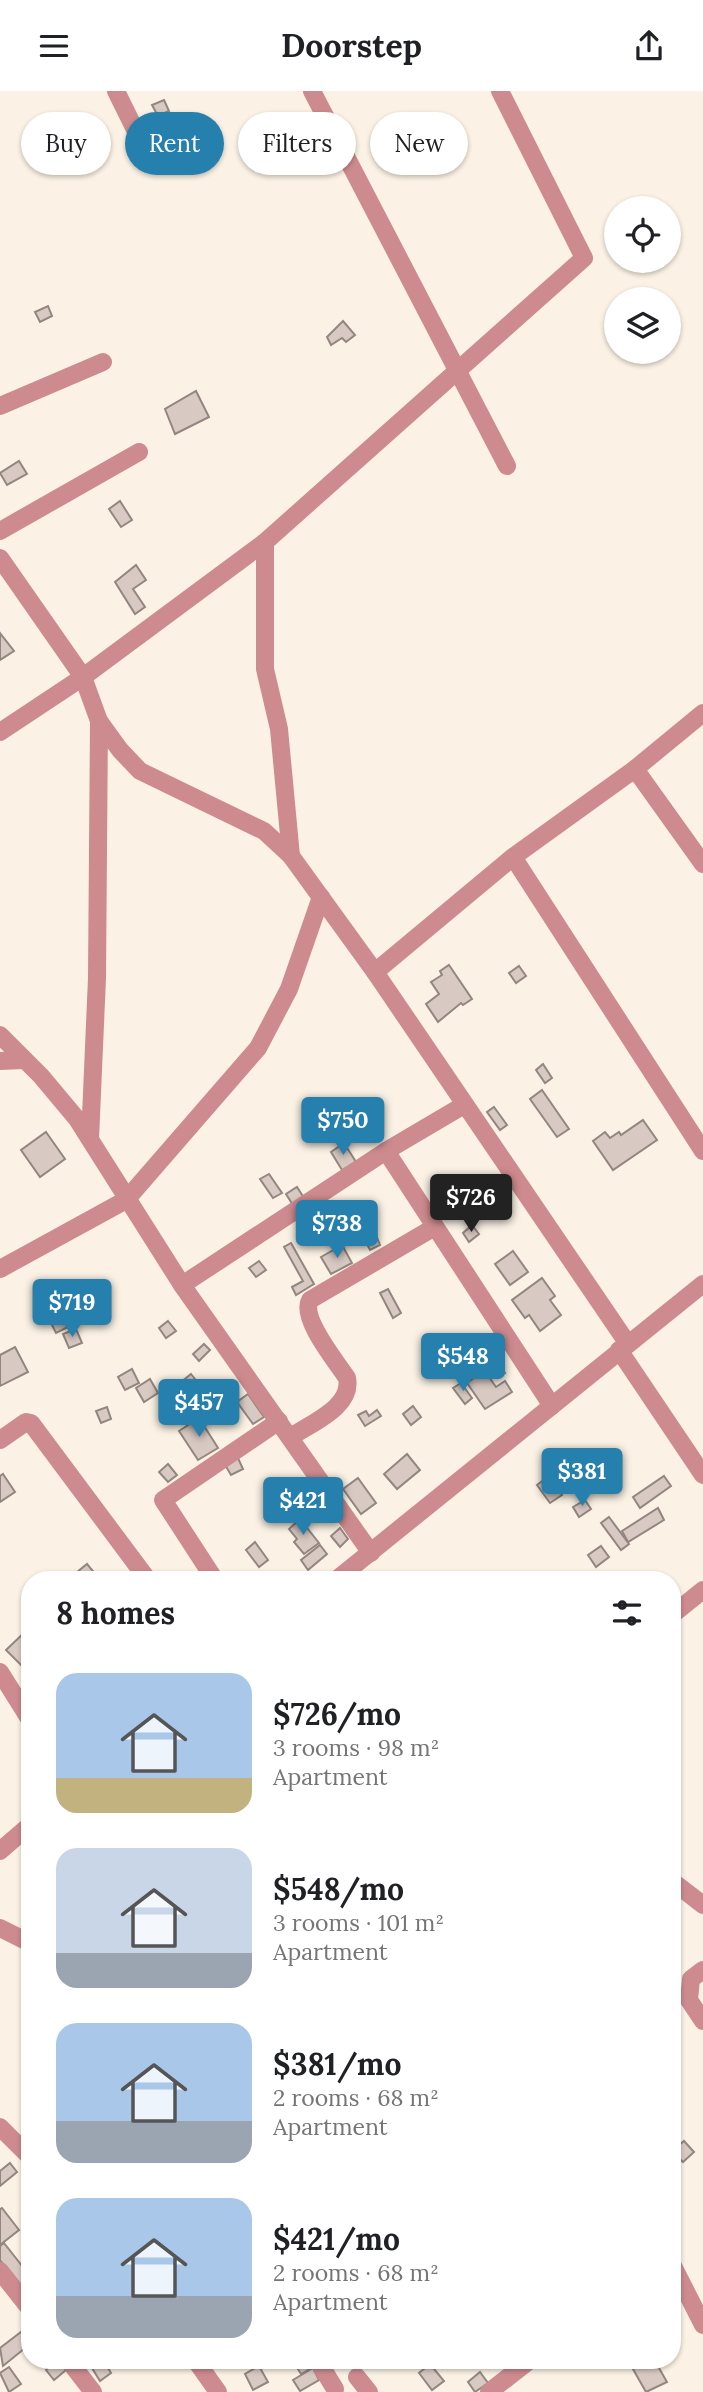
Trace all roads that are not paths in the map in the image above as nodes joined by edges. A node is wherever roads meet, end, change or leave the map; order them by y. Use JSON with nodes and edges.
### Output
{"nodes":[{"id":1,"x":116,"y":91,"type":"edge"},
{"id":2,"x":312,"y":91,"type":"edge"},
{"id":3,"x":500,"y":91,"type":"edge"},
{"id":4,"x":126,"y":112,"type":"edge"},
{"id":5,"x":103,"y":362,"type":"dead end"},
{"id":6,"x":458,"y":372,"type":"junction"},
{"id":7,"x":0,"y":406,"type":"edge"},
{"id":8,"x":139,"y":452,"type":"dead end"},
{"id":9,"x":507,"y":466,"type":"dead end"},
{"id":10,"x":0,"y":531,"type":"edge"},
{"id":11,"x":265,"y":542,"type":"junction"},
{"id":12,"x":0,"y":558,"type":"edge"},
{"id":13,"x":83,"y":677,"type":"junction"},
{"id":14,"x":703,"y":713,"type":"edge"},
{"id":15,"x":99,"y":721,"type":"junction"},
{"id":16,"x":0,"y":732,"type":"edge"},
{"id":17,"x":635,"y":769,"type":"junction"},
{"id":18,"x":291,"y":856,"type":"junction"},
{"id":19,"x":513,"y":857,"type":"junction"},
{"id":20,"x":703,"y":864,"type":"edge"},
{"id":21,"x":321,"y":897,"type":"junction"},
{"id":22,"x":374,"y":972,"type":"junction"},
{"id":23,"x":0,"y":1035,"type":"edge"},
{"id":24,"x":24,"y":1060,"type":"junction"},
{"id":25,"x":0,"y":1061,"type":"edge"},
{"id":26,"x":464,"y":1105,"type":"junction"},
{"id":27,"x":90,"y":1139,"type":"junction"},
{"id":28,"x":386,"y":1151,"type":"junction"},
{"id":29,"x":703,"y":1151,"type":"edge"},
{"id":30,"x":126,"y":1200,"type":"junction"},
{"id":31,"x":433,"y":1228,"type":"junction"},
{"id":32,"x":0,"y":1269,"type":"edge"},
{"id":33,"x":703,"y":1284,"type":"edge"},
{"id":34,"x":182,"y":1285,"type":"junction"},
{"id":35,"x":624,"y":1347,"type":"junction"},
{"id":36,"x":552,"y":1406,"type":"junction"},
{"id":37,"x":279,"y":1421,"type":"junction"},
{"id":38,"x":291,"y":1437,"type":"junction"},
{"id":39,"x":0,"y":1440,"type":"edge"},
{"id":40,"x":703,"y":1475,"type":"edge"},
{"id":41,"x":371,"y":1553,"type":"junction"},
{"id":42,"x":141,"y":1571,"type":"edge"},
{"id":43,"x":209,"y":1571,"type":"edge"},
{"id":44,"x":348,"y":1571,"type":"edge"},
{"id":45,"x":703,"y":1590,"type":"edge"},
{"id":46,"x":681,"y":1608,"type":"edge"},
{"id":47,"x":0,"y":1672,"type":"edge"},
{"id":48,"x":21,"y":1706,"type":"edge"},
{"id":49,"x":21,"y":1833,"type":"edge"},
{"id":50,"x":0,"y":1851,"type":"edge"},
{"id":51,"x":681,"y":1888,"type":"edge"},
{"id":52,"x":703,"y":1905,"type":"edge"},
{"id":53,"x":0,"y":1928,"type":"edge"},
{"id":54,"x":21,"y":1938,"type":"edge"},
{"id":55,"x":703,"y":1970,"type":"edge"},
{"id":56,"x":703,"y":2021,"type":"edge"},
{"id":57,"x":0,"y":2127,"type":"edge"},
{"id":58,"x":21,"y":2148,"type":"edge"},
{"id":59,"x":0,"y":2271,"type":"edge"},
{"id":60,"x":681,"y":2282,"type":"edge"},
{"id":61,"x":21,"y":2298,"type":"edge"},
{"id":62,"x":703,"y":2325,"type":"edge"},
{"id":63,"x":75,"y":2369,"type":"edge"},
{"id":64,"x":202,"y":2369,"type":"edge"},
{"id":65,"x":323,"y":2369,"type":"edge"},
{"id":66,"x":519,"y":2369,"type":"edge"},
{"id":67,"x":357,"y":2377,"type":"dead end"},
{"id":68,"x":335,"y":2389,"type":"dead end"},
{"id":69,"x":93,"y":2392,"type":"edge"},
{"id":70,"x":218,"y":2392,"type":"edge"},
{"id":71,"x":369,"y":2392,"type":"edge"},
{"id":72,"x":489,"y":2392,"type":"edge"}],
"edges":[{"from":1,"to":4,"type":"street"},
{"from":2,"to":6,"type":"street"},
{"from":3,"to":6,"type":"street"},
{"from":5,"to":7,"type":"street"},
{"from":6,"to":9,"type":"street"},
{"from":6,"to":11,"type":"street"},
{"from":8,"to":10,"type":"street"},
{"from":11,"to":13,"type":"street"},
{"from":11,"to":18,"type":"street"},
{"from":12,"to":13,"type":"street"},
{"from":13,"to":15,"type":"street"},
{"from":13,"to":16,"type":"street"},
{"from":14,"to":17,"type":"street"},
{"from":15,"to":18,"type":"street"},
{"from":15,"to":27,"type":"street"},
{"from":17,"to":19,"type":"street"},
{"from":17,"to":20,"type":"street"},
{"from":18,"to":21,"type":"street"},
{"from":19,"to":22,"type":"street"},
{"from":19,"to":29,"type":"street"},
{"from":21,"to":22,"type":"street"},
{"from":21,"to":30,"type":"street"},
{"from":22,"to":26,"type":"street"},
{"from":23,"to":24,"type":"street"},
{"from":24,"to":25,"type":"street"},
{"from":24,"to":27,"type":"street"},
{"from":26,"to":28,"type":"street"},
{"from":26,"to":35,"type":"street"},
{"from":27,"to":30,"type":"street"},
{"from":28,"to":31,"type":"street"},
{"from":28,"to":34,"type":"street"},
{"from":30,"to":32,"type":"street"},
{"from":30,"to":34,"type":"street"},
{"from":31,"to":36,"type":"street"},
{"from":31,"to":38,"type":"street"},
{"from":33,"to":35,"type":"street"},
{"from":34,"to":37,"type":"street"},
{"from":35,"to":36,"type":"street"},
{"from":35,"to":40,"type":"street"},
{"from":36,"to":41,"type":"street"},
{"from":37,"to":38,"type":"street"},
{"from":37,"to":43,"type":"street"},
{"from":38,"to":41,"type":"street"},
{"from":39,"to":42,"type":"street"},
{"from":41,"to":44,"type":"street"},
{"from":45,"to":46,"type":"street"},
{"from":47,"to":48,"type":"street"},
{"from":49,"to":50,"type":"street"},
{"from":51,"to":52,"type":"street"},
{"from":53,"to":54,"type":"street"},
{"from":55,"to":56,"type":"street"},
{"from":57,"to":58,"type":"street"},
{"from":59,"to":61,"type":"street"},
{"from":60,"to":62,"type":"street"},
{"from":63,"to":69,"type":"street"},
{"from":64,"to":70,"type":"street"},
{"from":65,"to":68,"type":"street"},
{"from":66,"to":72,"type":"street"},
{"from":67,"to":71,"type":"street"}]}
